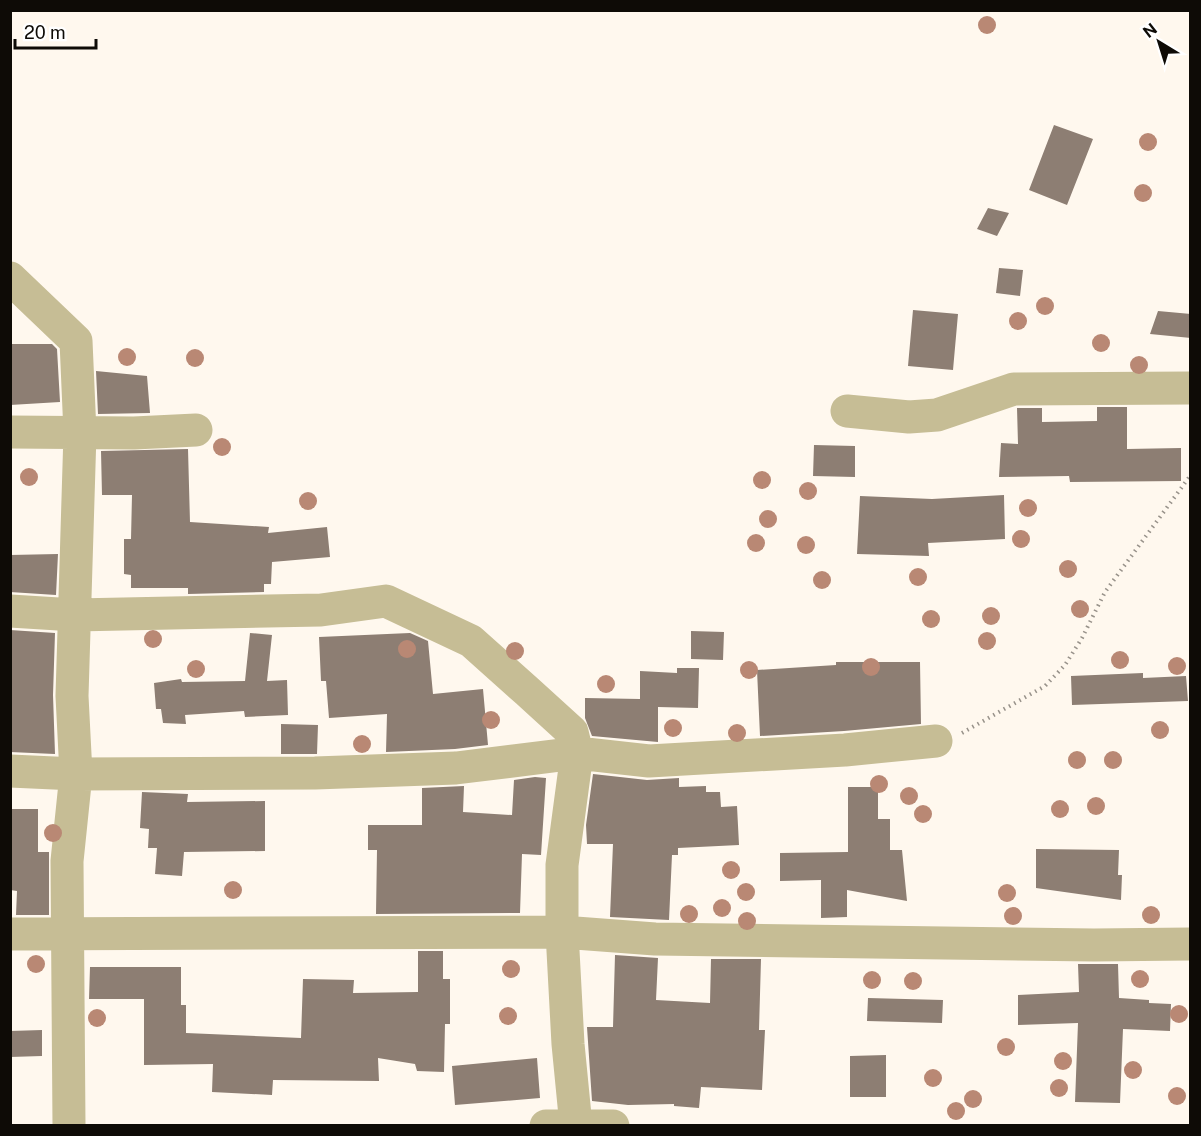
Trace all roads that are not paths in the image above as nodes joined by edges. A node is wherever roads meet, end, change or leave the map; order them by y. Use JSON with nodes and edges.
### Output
{"nodes":[{"id":1,"x":10,"y":278,"type":"edge"},
{"id":2,"x":1191,"y":388,"type":"edge"},
{"id":3,"x":847,"y":411,"type":"dead end"},
{"id":4,"x":196,"y":430,"type":"dead end"},
{"id":5,"x":10,"y":432,"type":"edge"},
{"id":6,"x":80,"y":433,"type":"junction"},
{"id":7,"x":10,"y":611,"type":"edge"},
{"id":8,"x":75,"y":615,"type":"junction"},
{"id":9,"x":936,"y":741,"type":"road end"},
{"id":10,"x":577,"y":753,"type":"junction"},
{"id":11,"x":10,"y":771,"type":"edge"},
{"id":12,"x":76,"y":774,"type":"junction"},
{"id":13,"x":562,"y":932,"type":"junction"},
{"id":14,"x":10,"y":934,"type":"edge"},
{"id":15,"x":68,"y":935,"type":"junction"},
{"id":16,"x":1191,"y":944,"type":"edge"},
{"id":17,"x":69,"y":1125,"type":"edge"},
{"id":18,"x":566,"y":1125,"type":"edge"},
{"id":19,"x":613,"y":1125,"type":"edge"}],
"edges":[{"from":1,"to":6,"type":"street"},
{"from":2,"to":3,"type":"street"},
{"from":4,"to":6,"type":"street"},
{"from":5,"to":6,"type":"street"},
{"from":6,"to":8,"type":"street"},
{"from":7,"to":8,"type":"street"},
{"from":8,"to":10,"type":"street"},
{"from":8,"to":12,"type":"street"},
{"from":9,"to":10,"type":"street"},
{"from":10,"to":12,"type":"street"},
{"from":10,"to":13,"type":"street"},
{"from":11,"to":12,"type":"street"},
{"from":12,"to":15,"type":"street"},
{"from":13,"to":15,"type":"street"},
{"from":13,"to":16,"type":"street"},
{"from":13,"to":18,"type":"street"},
{"from":14,"to":15,"type":"street"},
{"from":15,"to":17,"type":"street"},
{"from":18,"to":19,"type":"street"}]}
